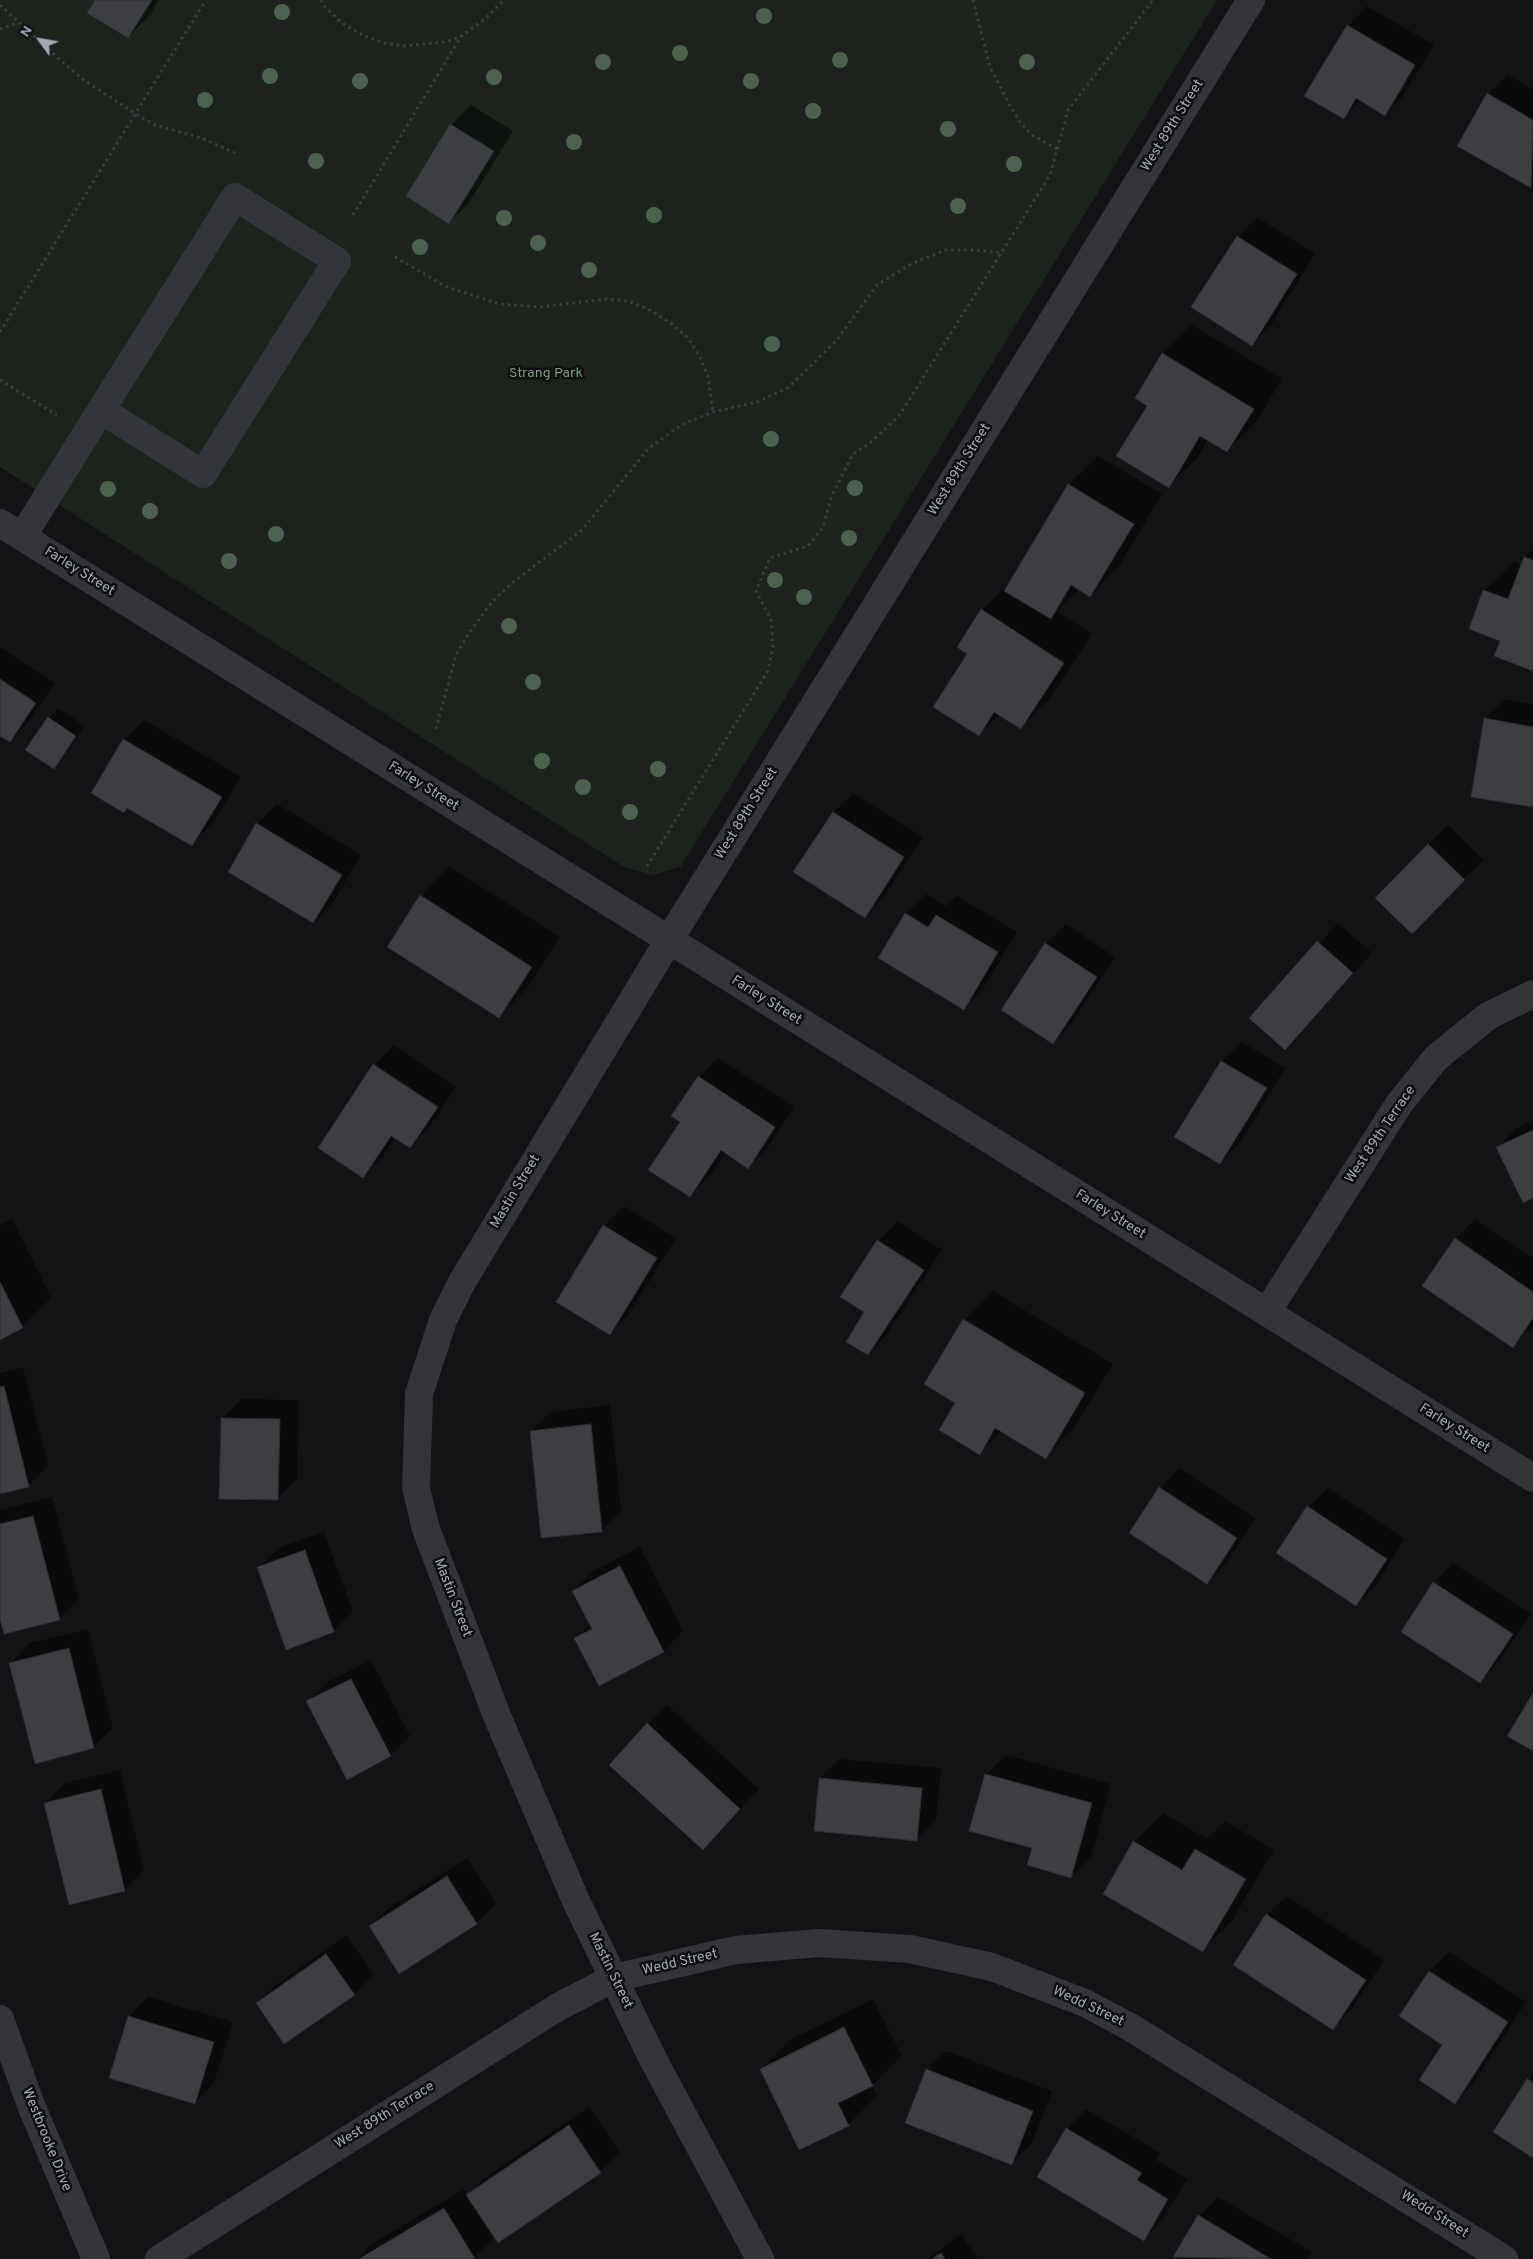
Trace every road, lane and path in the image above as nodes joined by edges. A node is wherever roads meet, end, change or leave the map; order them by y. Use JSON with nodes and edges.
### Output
{"nodes":[{"id":1,"x":321,"y":0,"type":"edge"},
{"id":2,"x":504,"y":0,"type":"edge"},
{"id":3,"x":973,"y":0,"type":"edge"},
{"id":4,"x":1153,"y":0,"type":"edge"},
{"id":5,"x":1251,"y":0,"type":"edge"},
{"id":6,"x":204,"y":3,"type":"dead end"},
{"id":7,"x":0,"y":5,"type":"edge"},
{"id":8,"x":19,"y":23,"type":"junction"},
{"id":9,"x":0,"y":29,"type":"edge"},
{"id":10,"x":460,"y":37,"type":"junction"},
{"id":11,"x":136,"y":114,"type":"junction"},
{"id":12,"x":1057,"y":149,"type":"junction"},
{"id":13,"x":235,"y":152,"type":"dead end"},
{"id":14,"x":353,"y":215,"type":"dead end"},
{"id":15,"x":1002,"y":253,"type":"junction"},
{"id":16,"x":395,"y":257,"type":"dead end"},
{"id":17,"x":0,"y":332,"type":"edge"},
{"id":18,"x":0,"y":380,"type":"edge"},
{"id":19,"x":101,"y":410,"type":"junction"},
{"id":20,"x":713,"y":412,"type":"junction"},
{"id":21,"x":59,"y":416,"type":"dead end"},
{"id":22,"x":11,"y":530,"type":"edge"},
{"id":23,"x":436,"y":729,"type":"dead end"},
{"id":24,"x":647,"y":866,"type":"dead end"},
{"id":25,"x":669,"y":940,"type":"junction"},
{"id":26,"x":1533,"y":994,"type":"edge"},
{"id":27,"x":1267,"y":1312,"type":"junction"},
{"id":28,"x":1533,"y":1478,"type":"edge"},
{"id":29,"x":614,"y":1978,"type":"junction"},
{"id":30,"x":0,"y":2019,"type":"edge"},
{"id":31,"x":96,"y":2259,"type":"edge"},
{"id":32,"x":159,"y":2259,"type":"edge"},
{"id":33,"x":760,"y":2259,"type":"edge"},
{"id":34,"x":1504,"y":2259,"type":"edge"}],
"edges":[{"from":1,"to":10,"type":"path"},
{"from":2,"to":10,"type":"path"},
{"from":3,"to":12,"type":"path"},
{"from":4,"to":12,"type":"path"},
{"from":5,"to":25,"type":"street","name":"West 89th Street"},
{"from":6,"to":11,"type":"path"},
{"from":7,"to":8,"type":"path"},
{"from":8,"to":9,"type":"path"},
{"from":8,"to":11,"type":"path"},
{"from":10,"to":14,"type":"path"},
{"from":11,"to":13,"type":"path"},
{"from":11,"to":17,"type":"path"},
{"from":12,"to":15,"type":"path"},
{"from":15,"to":20,"type":"path"},
{"from":15,"to":24,"type":"path"},
{"from":16,"to":20,"type":"path"},
{"from":18,"to":21,"type":"path"},
{"from":19,"to":19,"type":"street"},
{"from":19,"to":22,"type":"street"},
{"from":20,"to":23,"type":"path"},
{"from":22,"to":25,"type":"street","name":"Farley Street"},
{"from":25,"to":27,"type":"street","name":"Farley Street"},
{"from":25,"to":29,"type":"street","name":"Mastin Street"},
{"from":26,"to":27,"type":"street","name":"West 89th Terrace"},
{"from":27,"to":28,"type":"street","name":"Farley Street"},
{"from":29,"to":32,"type":"street","name":"West 89th Terrace"},
{"from":29,"to":33,"type":"street","name":"Mastin Street"},
{"from":29,"to":34,"type":"street","name":"Wedd Street"},
{"from":30,"to":31,"type":"street","name":"Westbrooke Drive"}]}
